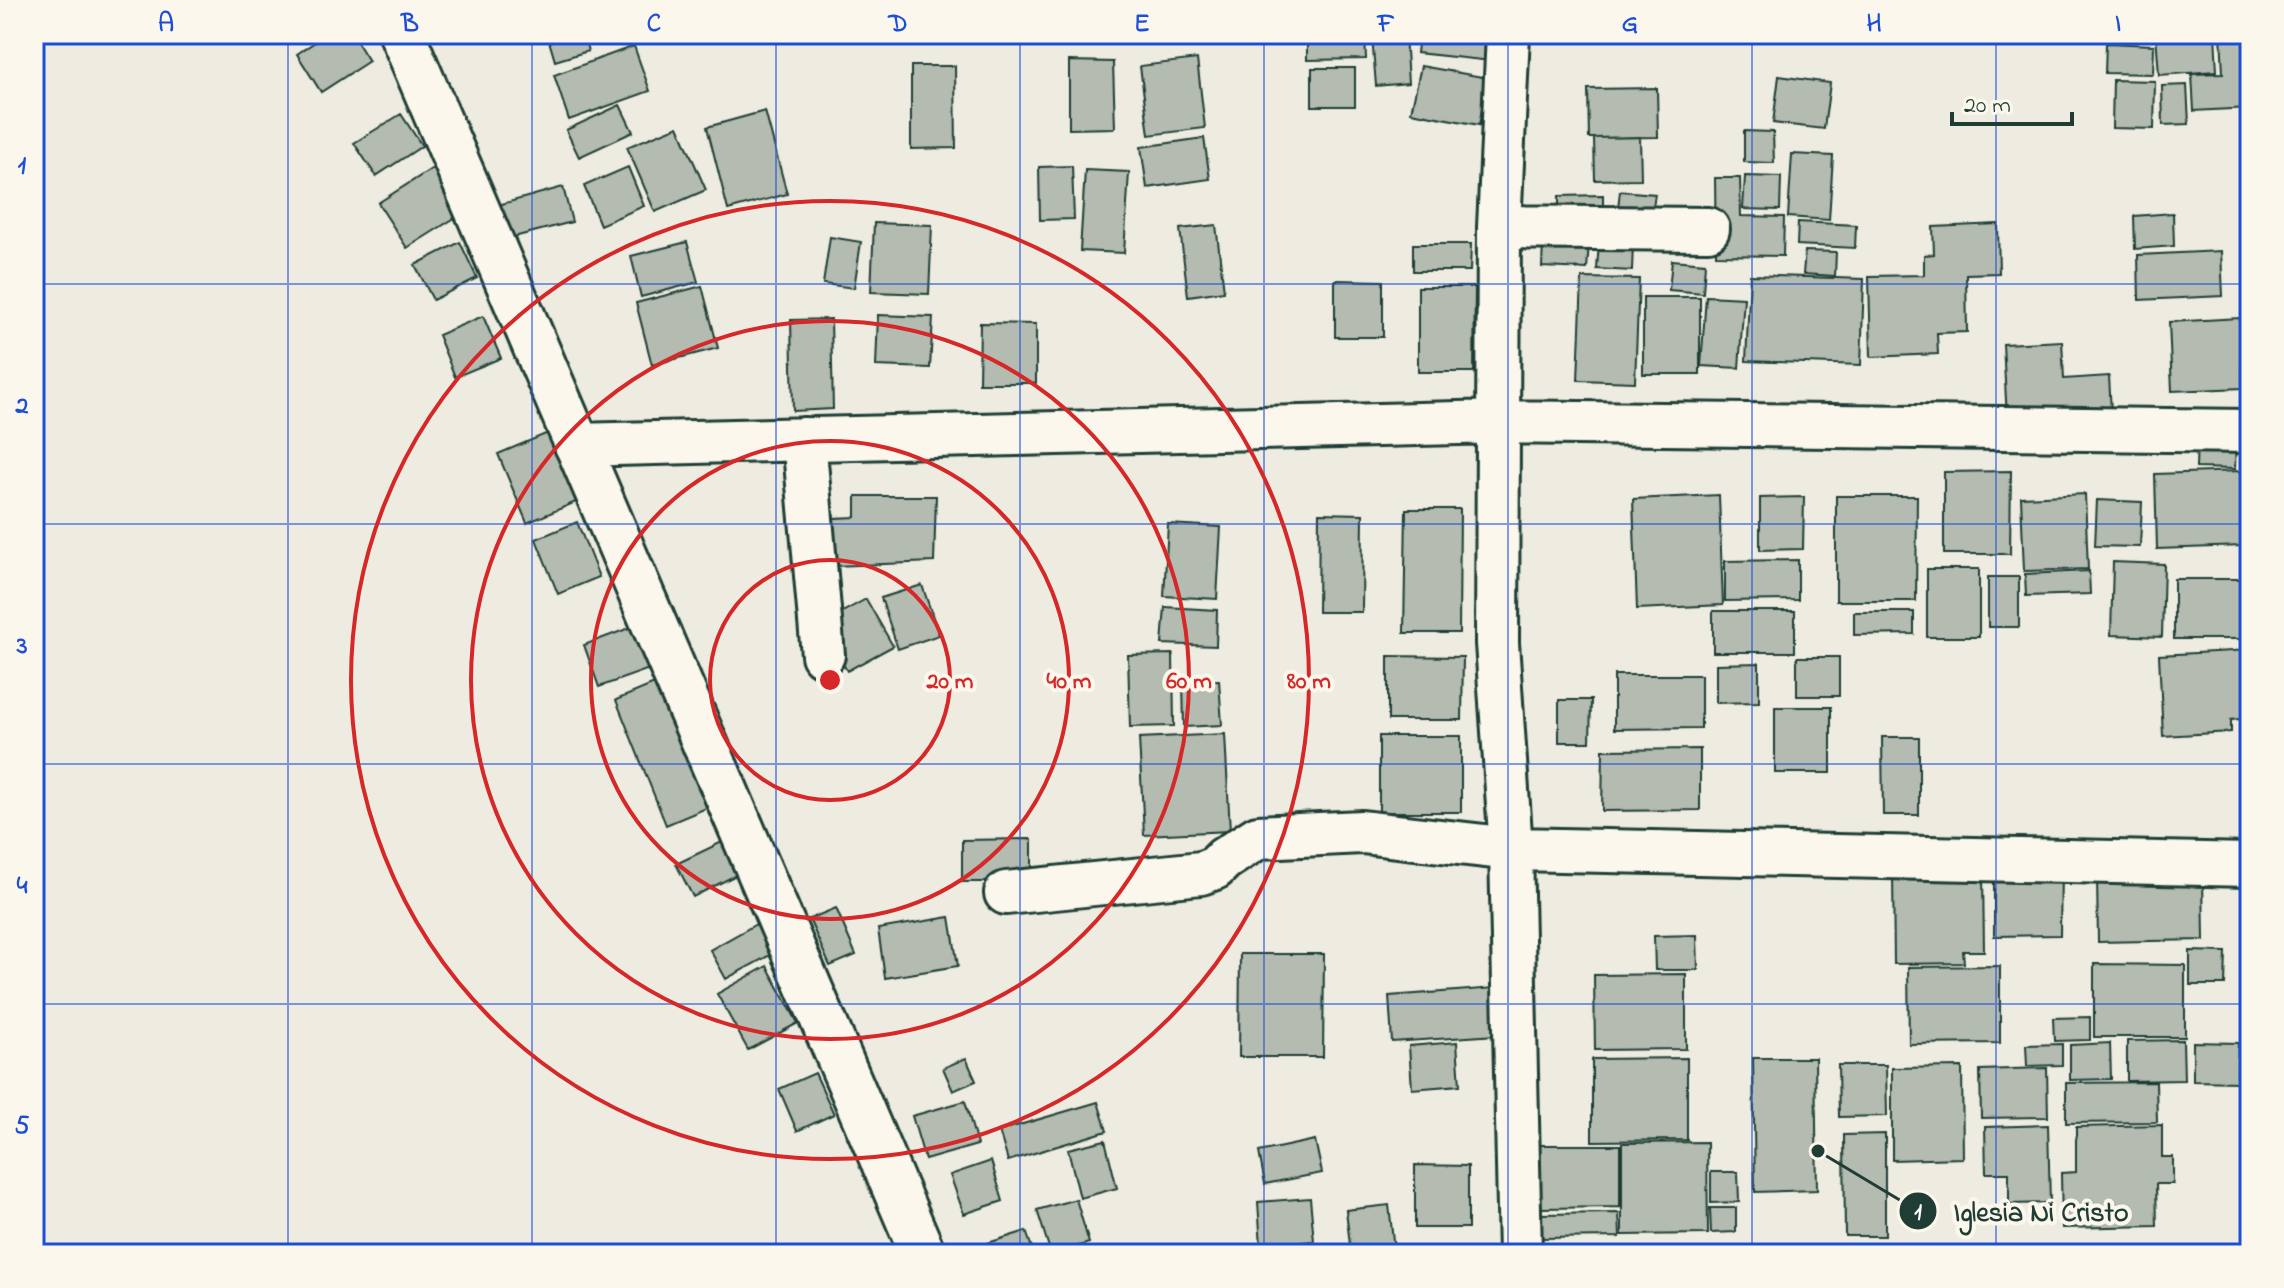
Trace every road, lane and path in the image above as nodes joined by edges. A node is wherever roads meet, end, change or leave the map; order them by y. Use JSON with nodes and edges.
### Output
{"nodes":[{"id":1,"x":402,"y":34,"type":"edge"},
{"id":2,"x":1508,"y":34,"type":"edge"},
{"id":3,"x":1499,"y":227,"type":"junction"},
{"id":4,"x":1708,"y":229,"type":"dead end"},
{"id":5,"x":1498,"y":422,"type":"junction"},
{"id":6,"x":2250,"y":431,"type":"edge"},
{"id":7,"x":804,"y":439,"type":"junction"},
{"id":8,"x":576,"y":445,"type":"junction"},
{"id":9,"x":823,"y":655,"type":"dead end"},
{"id":10,"x":1511,"y":849,"type":"junction"},
{"id":11,"x":2250,"y":865,"type":"edge"},
{"id":12,"x":1006,"y":893,"type":"dead end"},
{"id":13,"x":923,"y":1254,"type":"edge"},
{"id":14,"x":1520,"y":1254,"type":"edge"}],
"edges":[{"from":1,"to":8,"type":"street"},
{"from":2,"to":3,"type":"street"},
{"from":3,"to":4,"type":"street"},
{"from":3,"to":5,"type":"street"},
{"from":5,"to":6,"type":"street"},
{"from":5,"to":7,"type":"street"},
{"from":5,"to":10,"type":"street"},
{"from":7,"to":8,"type":"street"},
{"from":7,"to":9,"type":"street"},
{"from":8,"to":13,"type":"street"},
{"from":10,"to":11,"type":"street"},
{"from":10,"to":12,"type":"street"},
{"from":10,"to":14,"type":"street"}]}
